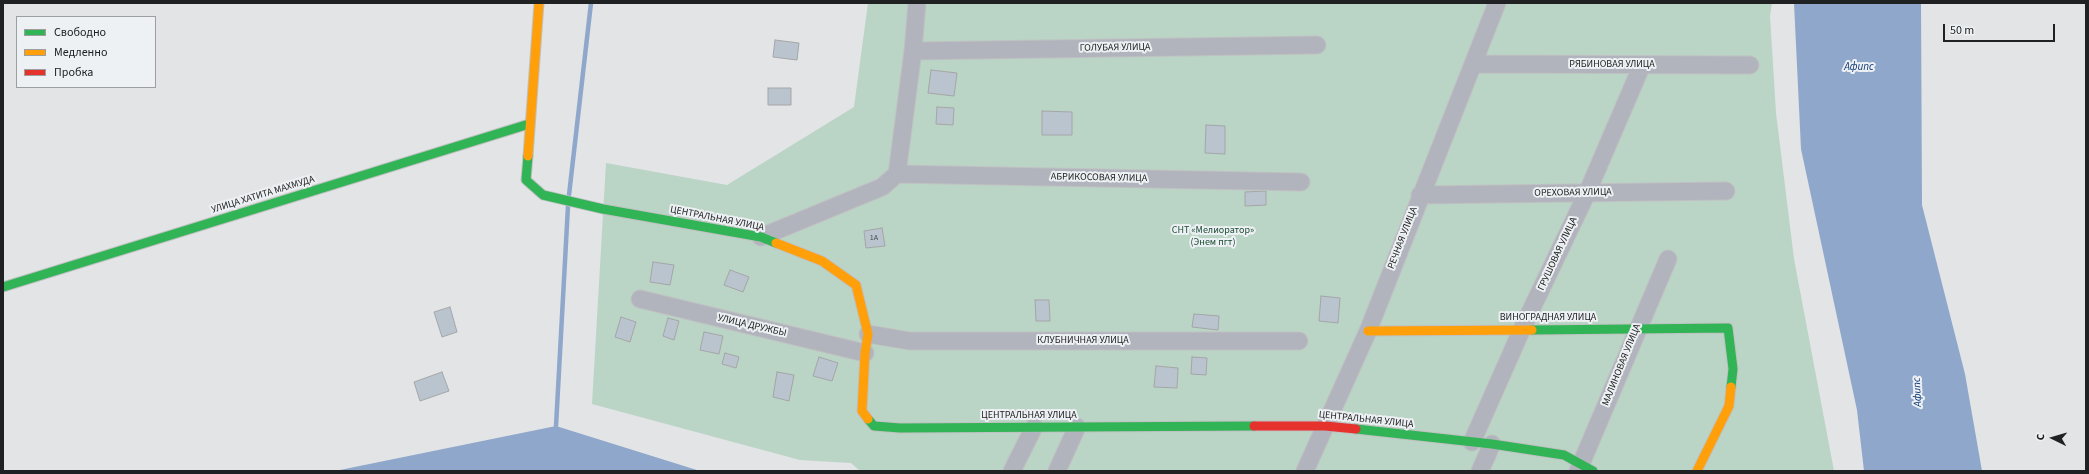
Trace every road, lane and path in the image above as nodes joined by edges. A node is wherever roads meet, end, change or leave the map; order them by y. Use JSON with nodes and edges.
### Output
{"nodes":[{"id":1,"x":540,"y":3,"type":"edge"},
{"id":2,"x":917,"y":3,"type":"edge"},
{"id":3,"x":1497,"y":3,"type":"edge"},
{"id":4,"x":1317,"y":46,"type":"dead end"},
{"id":5,"x":913,"y":52,"type":"junction"},
{"id":6,"x":1474,"y":64,"type":"junction"},
{"id":7,"x":1642,"y":65,"type":"junction"},
{"id":8,"x":1750,"y":65,"type":"dead end"},
{"id":9,"x":529,"y":124,"type":"junction"},
{"id":10,"x":897,"y":174,"type":"junction"},
{"id":11,"x":1301,"y":182,"type":"dead end"},
{"id":12,"x":1726,"y":191,"type":"dead end"},
{"id":13,"x":1587,"y":193,"type":"junction"},
{"id":14,"x":1420,"y":195,"type":"junction"},
{"id":15,"x":761,"y":237,"type":"junction"},
{"id":16,"x":1668,"y":259,"type":"dead end"},
{"id":17,"x":3,"y":287,"type":"edge"},
{"id":18,"x":640,"y":299,"type":"dead end"},
{"id":19,"x":1637,"y":329,"type":"junction"},
{"id":20,"x":1522,"y":330,"type":"junction"},
{"id":21,"x":1368,"y":331,"type":"junction"},
{"id":22,"x":868,"y":334,"type":"junction"},
{"id":23,"x":1299,"y":341,"type":"dead end"},
{"id":24,"x":865,"y":353,"type":"junction"},
{"id":25,"x":1325,"y":426,"type":"junction"},
{"id":26,"x":1034,"y":427,"type":"junction"},
{"id":27,"x":1077,"y":427,"type":"junction"},
{"id":28,"x":1472,"y":442,"type":"junction"},
{"id":29,"x":1492,"y":444,"type":"junction"},
{"id":30,"x":1584,"y":468,"type":"edge"},
{"id":31,"x":1012,"y":471,"type":"edge"},
{"id":32,"x":1057,"y":471,"type":"edge"},
{"id":33,"x":1305,"y":471,"type":"edge"},
{"id":34,"x":1480,"y":471,"type":"edge"},
{"id":35,"x":1697,"y":471,"type":"edge"}],
"edges":[{"from":1,"to":9,"type":"street"},
{"from":2,"to":5,"type":"street"},
{"from":3,"to":6,"type":"street","name":"РЕЧНАЯ УЛИЦА"},
{"from":4,"to":5,"type":"street","name":"ГОЛУБАЯ УЛИЦА"},
{"from":5,"to":10,"type":"street"},
{"from":6,"to":7,"type":"street","name":"РЯБИНОВАЯ УЛИЦА"},
{"from":6,"to":14,"type":"street","name":"РЕЧНАЯ УЛИЦА"},
{"from":7,"to":8,"type":"street","name":"РЯБИНОВАЯ УЛИЦА"},
{"from":7,"to":13,"type":"street","name":"ГРУШОВАЯ УЛИЦА"},
{"from":9,"to":15,"type":"street","name":"ЦЕНТРАЛЬНАЯ УЛИЦА"},
{"from":9,"to":17,"type":"street","name":"УЛИЦА ХАТИТА МАХМУДА"},
{"from":10,"to":11,"type":"street","name":"АБРИКОСОВАЯ УЛИЦА"},
{"from":10,"to":15,"type":"street"},
{"from":12,"to":13,"type":"street","name":"ОРЕХОВАЯ УЛИЦА"},
{"from":13,"to":14,"type":"street","name":"ОРЕХОВАЯ УЛИЦА"},
{"from":13,"to":20,"type":"street","name":"ГРУШОВАЯ УЛИЦА"},
{"from":14,"to":21,"type":"street","name":"РЕЧНАЯ УЛИЦА"},
{"from":15,"to":22,"type":"street","name":"ЦЕНТРАЛЬНАЯ УЛИЦА"},
{"from":16,"to":19,"type":"street","name":"МАЛИНОВАЯ УЛИЦА"},
{"from":18,"to":24,"type":"street","name":"УЛИЦА ДРУЖБЫ"},
{"from":19,"to":20,"type":"street","name":"ВИНОГРАДНАЯ УЛИЦА"},
{"from":19,"to":30,"type":"street","name":"МАЛИНОВАЯ УЛИЦА"},
{"from":19,"to":35,"type":"street","name":"ВИНОГРАДНАЯ УЛИЦА"},
{"from":20,"to":21,"type":"street","name":"ВИНОГРАДНАЯ УЛИЦА"},
{"from":20,"to":28,"type":"street","name":"ГРУШОВАЯ УЛИЦА"},
{"from":21,"to":25,"type":"street","name":"РЕЧНАЯ УЛИЦА"},
{"from":22,"to":23,"type":"street","name":"КЛУБНИЧНАЯ УЛИЦА"},
{"from":22,"to":24,"type":"street","name":"ЦЕНТРАЛЬНАЯ УЛИЦА"},
{"from":24,"to":26,"type":"street","name":"ЦЕНТРАЛЬНАЯ УЛИЦА"},
{"from":25,"to":27,"type":"street","name":"ЦЕНТРАЛЬНАЯ УЛИЦА"},
{"from":25,"to":28,"type":"street","name":"ЦЕНТРАЛЬНАЯ УЛИЦА"},
{"from":25,"to":33,"type":"street","name":"РЕЧНАЯ УЛИЦА"},
{"from":26,"to":27,"type":"street","name":"ЦЕНТРАЛЬНАЯ УЛИЦА"},
{"from":26,"to":31,"type":"street"},
{"from":27,"to":32,"type":"street"},
{"from":28,"to":29,"type":"street","name":"ЦЕНТРАЛЬНАЯ УЛИЦА"},
{"from":29,"to":30,"type":"street","name":"ЦЕНТРАЛЬНАЯ УЛИЦА"},
{"from":29,"to":34,"type":"street"}]}
